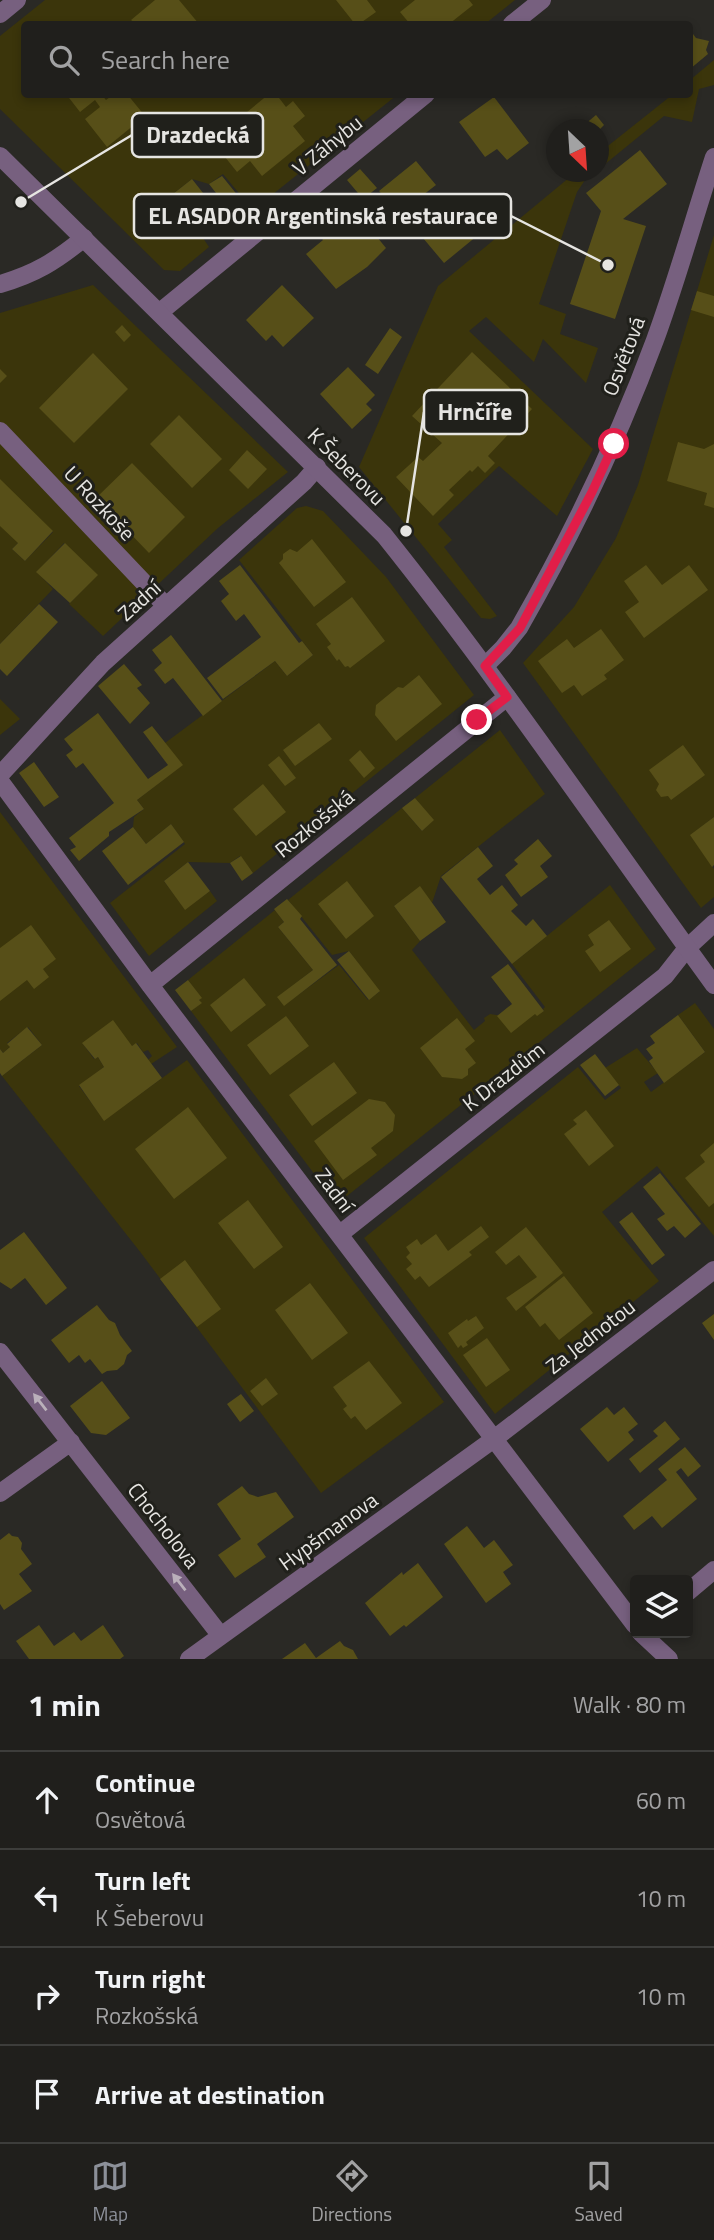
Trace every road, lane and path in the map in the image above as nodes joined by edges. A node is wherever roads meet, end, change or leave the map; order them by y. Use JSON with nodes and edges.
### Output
{"nodes":[{"id":1,"x":17,"y":0,"type":"edge"},
{"id":2,"x":542,"y":0,"type":"edge"},
{"id":3,"x":0,"y":14,"type":"edge"},
{"id":4,"x":516,"y":21,"type":"edge"},
{"id":5,"x":421,"y":98,"type":"edge"},
{"id":6,"x":0,"y":156,"type":"edge"},
{"id":7,"x":714,"y":157,"type":"edge"},
{"id":8,"x":84,"y":237,"type":"junction"},
{"id":9,"x":0,"y":285,"type":"edge"},
{"id":10,"x":160,"y":312,"type":"junction"},
{"id":11,"x":0,"y":430,"type":"edge"},
{"id":12,"x":317,"y":467,"type":"junction"},
{"id":13,"x":166,"y":606,"type":"junction"},
{"id":14,"x":485,"y":666,"type":"junction"},
{"id":15,"x":507,"y":697,"type":"junction"},
{"id":16,"x":0,"y":775,"type":"edge"},
{"id":17,"x":0,"y":781,"type":"edge"},
{"id":18,"x":714,"y":923,"type":"edge"},
{"id":19,"x":687,"y":948,"type":"junction"},
{"id":20,"x":150,"y":985,"type":"junction"},
{"id":21,"x":714,"y":985,"type":"edge"},
{"id":22,"x":340,"y":1234,"type":"junction"},
{"id":23,"x":714,"y":1270,"type":"edge"},
{"id":24,"x":0,"y":1352,"type":"edge"},
{"id":25,"x":494,"y":1439,"type":"junction"},
{"id":26,"x":71,"y":1442,"type":"junction"},
{"id":27,"x":0,"y":1493,"type":"edge"},
{"id":28,"x":714,"y":1570,"type":"edge"},
{"id":29,"x":693,"y":1588,"type":"edge"},
{"id":30,"x":630,"y":1618,"type":"edge"},
{"id":31,"x":221,"y":1636,"type":"junction"},
{"id":32,"x":646,"y":1638,"type":"edge"},
{"id":33,"x":189,"y":1659,"type":"edge"},
{"id":34,"x":669,"y":1659,"type":"edge"}],
"edges":[{"from":1,"to":3,"type":"street"},
{"from":2,"to":4,"type":"street"},
{"from":5,"to":10,"type":"street","name":"V Záhybu"},
{"from":6,"to":8,"type":"street","name":"K Šeberovu"},
{"from":7,"to":14,"type":"street","name":"Osvětová"},
{"from":8,"to":9,"type":"street"},
{"from":8,"to":10,"type":"street","name":"K Šeberovu"},
{"from":10,"to":12,"type":"street","name":"K Šeberovu"},
{"from":11,"to":13,"type":"street","name":"U Rozkoše"},
{"from":12,"to":13,"type":"street","name":"Zadní"},
{"from":12,"to":14,"type":"street","name":"K Šeberovu"},
{"from":13,"to":16,"type":"street","name":"Zadní"},
{"from":14,"to":15,"type":"street","name":"K Šeberovu"},
{"from":15,"to":19,"type":"street","name":"K Šeberovu"},
{"from":15,"to":20,"type":"street","name":"Rozkošská"},
{"from":17,"to":20,"type":"street","name":"Zadní"},
{"from":18,"to":19,"type":"street","name":"K Drazdům"},
{"from":19,"to":21,"type":"street","name":"K Šeberovu"},
{"from":19,"to":22,"type":"street","name":"K Drazdům"},
{"from":20,"to":22,"type":"street","name":"Zadní"},
{"from":22,"to":25,"type":"street","name":"Zadní"},
{"from":23,"to":25,"type":"street","name":"Za Jednotou"},
{"from":26,"to":24,"type":"street","name":"Chocholova","one_way":true},
{"from":25,"to":30,"type":"street","name":"Zadní"},
{"from":25,"to":31,"type":"street","name":"Hypšmanova"},
{"from":26,"to":27,"type":"street"},
{"from":31,"to":26,"type":"street","name":"Chocholova","one_way":true},
{"from":28,"to":29,"type":"street"},
{"from":31,"to":33,"type":"street","name":"Hypšmanova"},
{"from":32,"to":34,"type":"street"}]}
